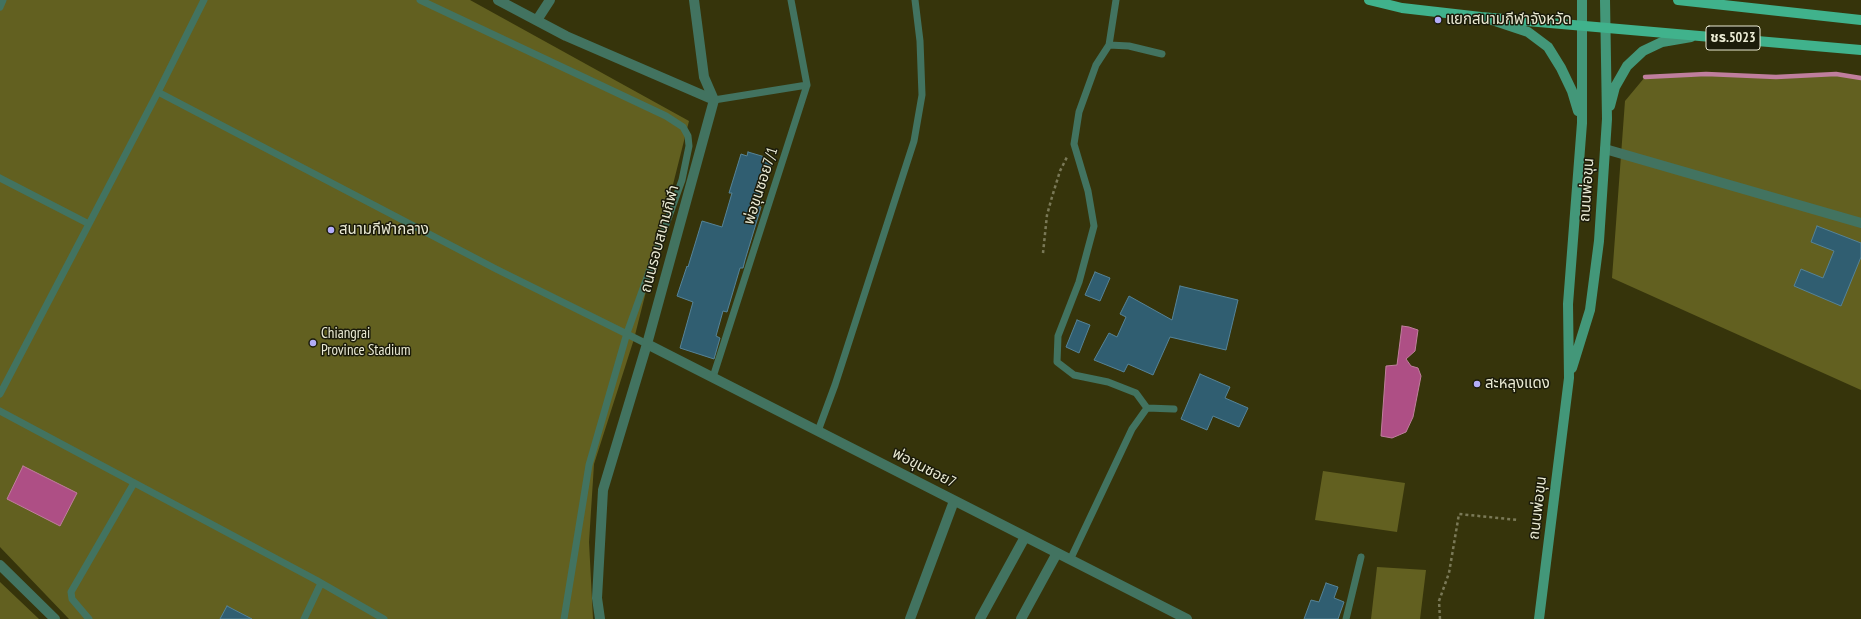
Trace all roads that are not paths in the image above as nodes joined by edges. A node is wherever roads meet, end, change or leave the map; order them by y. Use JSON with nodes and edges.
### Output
{"nodes":[{"id":1,"x":3,"y":0,"type":"edge"},
{"id":2,"x":204,"y":0,"type":"edge"},
{"id":3,"x":420,"y":0,"type":"edge"},
{"id":4,"x":498,"y":0,"type":"edge"},
{"id":5,"x":550,"y":0,"type":"edge"},
{"id":6,"x":694,"y":0,"type":"edge"},
{"id":7,"x":791,"y":0,"type":"edge"},
{"id":8,"x":914,"y":0,"type":"edge"},
{"id":9,"x":1116,"y":0,"type":"edge"},
{"id":10,"x":1369,"y":0,"type":"edge"},
{"id":11,"x":1582,"y":0,"type":"edge"},
{"id":12,"x":1605,"y":0,"type":"edge"},
{"id":13,"x":1678,"y":0,"type":"edge"},
{"id":14,"x":1704,"y":2,"type":"edge"},
{"id":15,"x":0,"y":7,"type":"edge"},
{"id":16,"x":1481,"y":16,"type":"junction"},
{"id":17,"x":536,"y":20,"type":"junction"},
{"id":18,"x":1861,"y":20,"type":"edge"},
{"id":19,"x":1581,"y":24,"type":"junction"},
{"id":20,"x":1606,"y":26,"type":"junction"},
{"id":21,"x":1703,"y":35,"type":"junction"},
{"id":22,"x":1109,"y":45,"type":"junction"},
{"id":23,"x":1861,"y":50,"type":"edge"},
{"id":24,"x":1162,"y":54,"type":"dead end"},
{"id":25,"x":808,"y":86,"type":"junction"},
{"id":26,"x":158,"y":92,"type":"junction"},
{"id":27,"x":714,"y":100,"type":"junction"},
{"id":28,"x":1607,"y":119,"type":"junction"},
{"id":29,"x":1582,"y":123,"type":"junction"},
{"id":30,"x":1605,"y":149,"type":"junction"},
{"id":31,"x":0,"y":178,"type":"edge"},
{"id":32,"x":1861,"y":223,"type":"edge"},
{"id":33,"x":89,"y":224,"type":"junction"},
{"id":34,"x":627,"y":333,"type":"junction"},
{"id":35,"x":648,"y":344,"type":"junction"},
{"id":36,"x":713,"y":377,"type":"junction"},
{"id":37,"x":1569,"y":378,"type":"junction"},
{"id":38,"x":0,"y":394,"type":"edge"},
{"id":39,"x":1147,"y":408,"type":"junction"},
{"id":40,"x":1174,"y":409,"type":"dead end"},
{"id":41,"x":0,"y":411,"type":"edge"},
{"id":42,"x":818,"y":431,"type":"junction"},
{"id":43,"x":134,"y":483,"type":"junction"},
{"id":44,"x":954,"y":500,"type":"junction"},
{"id":45,"x":1025,"y":537,"type":"junction"},
{"id":46,"x":1057,"y":553,"type":"junction"},
{"id":47,"x":1361,"y":557,"type":"dead end"},
{"id":48,"x":1070,"y":560,"type":"junction"},
{"id":49,"x":0,"y":565,"type":"edge"},
{"id":50,"x":321,"y":583,"type":"junction"},
{"id":51,"x":56,"y":619,"type":"edge"},
{"id":52,"x":89,"y":619,"type":"edge"},
{"id":53,"x":304,"y":619,"type":"edge"},
{"id":54,"x":384,"y":619,"type":"edge"},
{"id":55,"x":564,"y":619,"type":"edge"},
{"id":56,"x":600,"y":619,"type":"edge"},
{"id":57,"x":910,"y":619,"type":"edge"},
{"id":58,"x":980,"y":619,"type":"edge"},
{"id":59,"x":1021,"y":619,"type":"edge"},
{"id":60,"x":1187,"y":619,"type":"edge"},
{"id":61,"x":1346,"y":619,"type":"edge"},
{"id":62,"x":1539,"y":619,"type":"edge"}],
"edges":[{"from":1,"to":15,"type":"lane"},
{"from":2,"to":26,"type":"lane"},
{"from":3,"to":34,"type":"lane"},
{"from":4,"to":17,"type":"street"},
{"from":5,"to":17,"type":"street"},
{"from":6,"to":27,"type":"street"},
{"from":7,"to":25,"type":"lane","name":"พ่อขุนซอย7/1"},
{"from":8,"to":42,"type":"lane"},
{"from":9,"to":22,"type":"lane"},
{"from":10,"to":16,"type":"main road","number":"ชร.5023"},
{"from":11,"to":19,"type":"main road","name":"ถนนพ่อขุน"},
{"from":12,"to":20,"type":"main road","name":"ถนนพ่อขุน"},
{"from":13,"to":14,"type":"main road","number":"ชร.5023"},
{"from":14,"to":18,"type":"main road","number":"ชร.5023"},
{"from":16,"to":19,"type":"main road","number":"ชร.5023"},
{"from":16,"to":29,"type":"main road"},
{"from":17,"to":27,"type":"street"},
{"from":19,"to":20,"type":"main road","number":"ชร.5023"},
{"from":19,"to":29,"type":"main road","name":"ถนนพ่อขุน"},
{"from":20,"to":21,"type":"main road","number":"ชร.5023"},
{"from":20,"to":28,"type":"main road","name":"ถนนพ่อขุน"},
{"from":21,"to":23,"type":"main road","number":"ชร.5023"},
{"from":21,"to":28,"type":"main road"},
{"from":22,"to":24,"type":"lane"},
{"from":22,"to":39,"type":"lane"},
{"from":25,"to":27,"type":"lane"},
{"from":25,"to":36,"type":"lane","name":"พ่อขุนซอย7/1"},
{"from":26,"to":33,"type":"lane"},
{"from":26,"to":34,"type":"lane"},
{"from":27,"to":35,"type":"street","name":"ถนนรอบสนามกีฬา"},
{"from":28,"to":30,"type":"main road","name":"ถนนพ่อขุน"},
{"from":29,"to":37,"type":"main road","name":"ถนนพ่อขุน"},
{"from":30,"to":32,"type":"street"},
{"from":30,"to":37,"type":"main road","name":"ถนนพ่อขุน"},
{"from":31,"to":33,"type":"lane"},
{"from":33,"to":38,"type":"lane"},
{"from":34,"to":35,"type":"lane"},
{"from":34,"to":55,"type":"lane"},
{"from":35,"to":36,"type":"street","name":"พ่อขุนซอย7"},
{"from":35,"to":56,"type":"street","name":"ถนนรอบสนามกีฬา"},
{"from":36,"to":42,"type":"street","name":"พ่อขุนซอย7"},
{"from":37,"to":62,"type":"main road","name":"ถนนพ่อขุน"},
{"from":39,"to":40,"type":"lane"},
{"from":39,"to":48,"type":"lane"},
{"from":41,"to":43,"type":"lane"},
{"from":42,"to":44,"type":"street","name":"พ่อขุนซอย7"},
{"from":43,"to":50,"type":"lane"},
{"from":43,"to":52,"type":"lane"},
{"from":44,"to":45,"type":"street","name":"พ่อขุนซอย7"},
{"from":44,"to":57,"type":"street"},
{"from":45,"to":46,"type":"street","name":"พ่อขุนซอย7"},
{"from":45,"to":58,"type":"street"},
{"from":46,"to":48,"type":"street","name":"พ่อขุนซอย7"},
{"from":46,"to":59,"type":"street"},
{"from":47,"to":61,"type":"lane"},
{"from":48,"to":60,"type":"street","name":"พ่อขุนซอย7"},
{"from":49,"to":51,"type":"street"},
{"from":50,"to":53,"type":"lane"},
{"from":50,"to":54,"type":"lane"}]}
